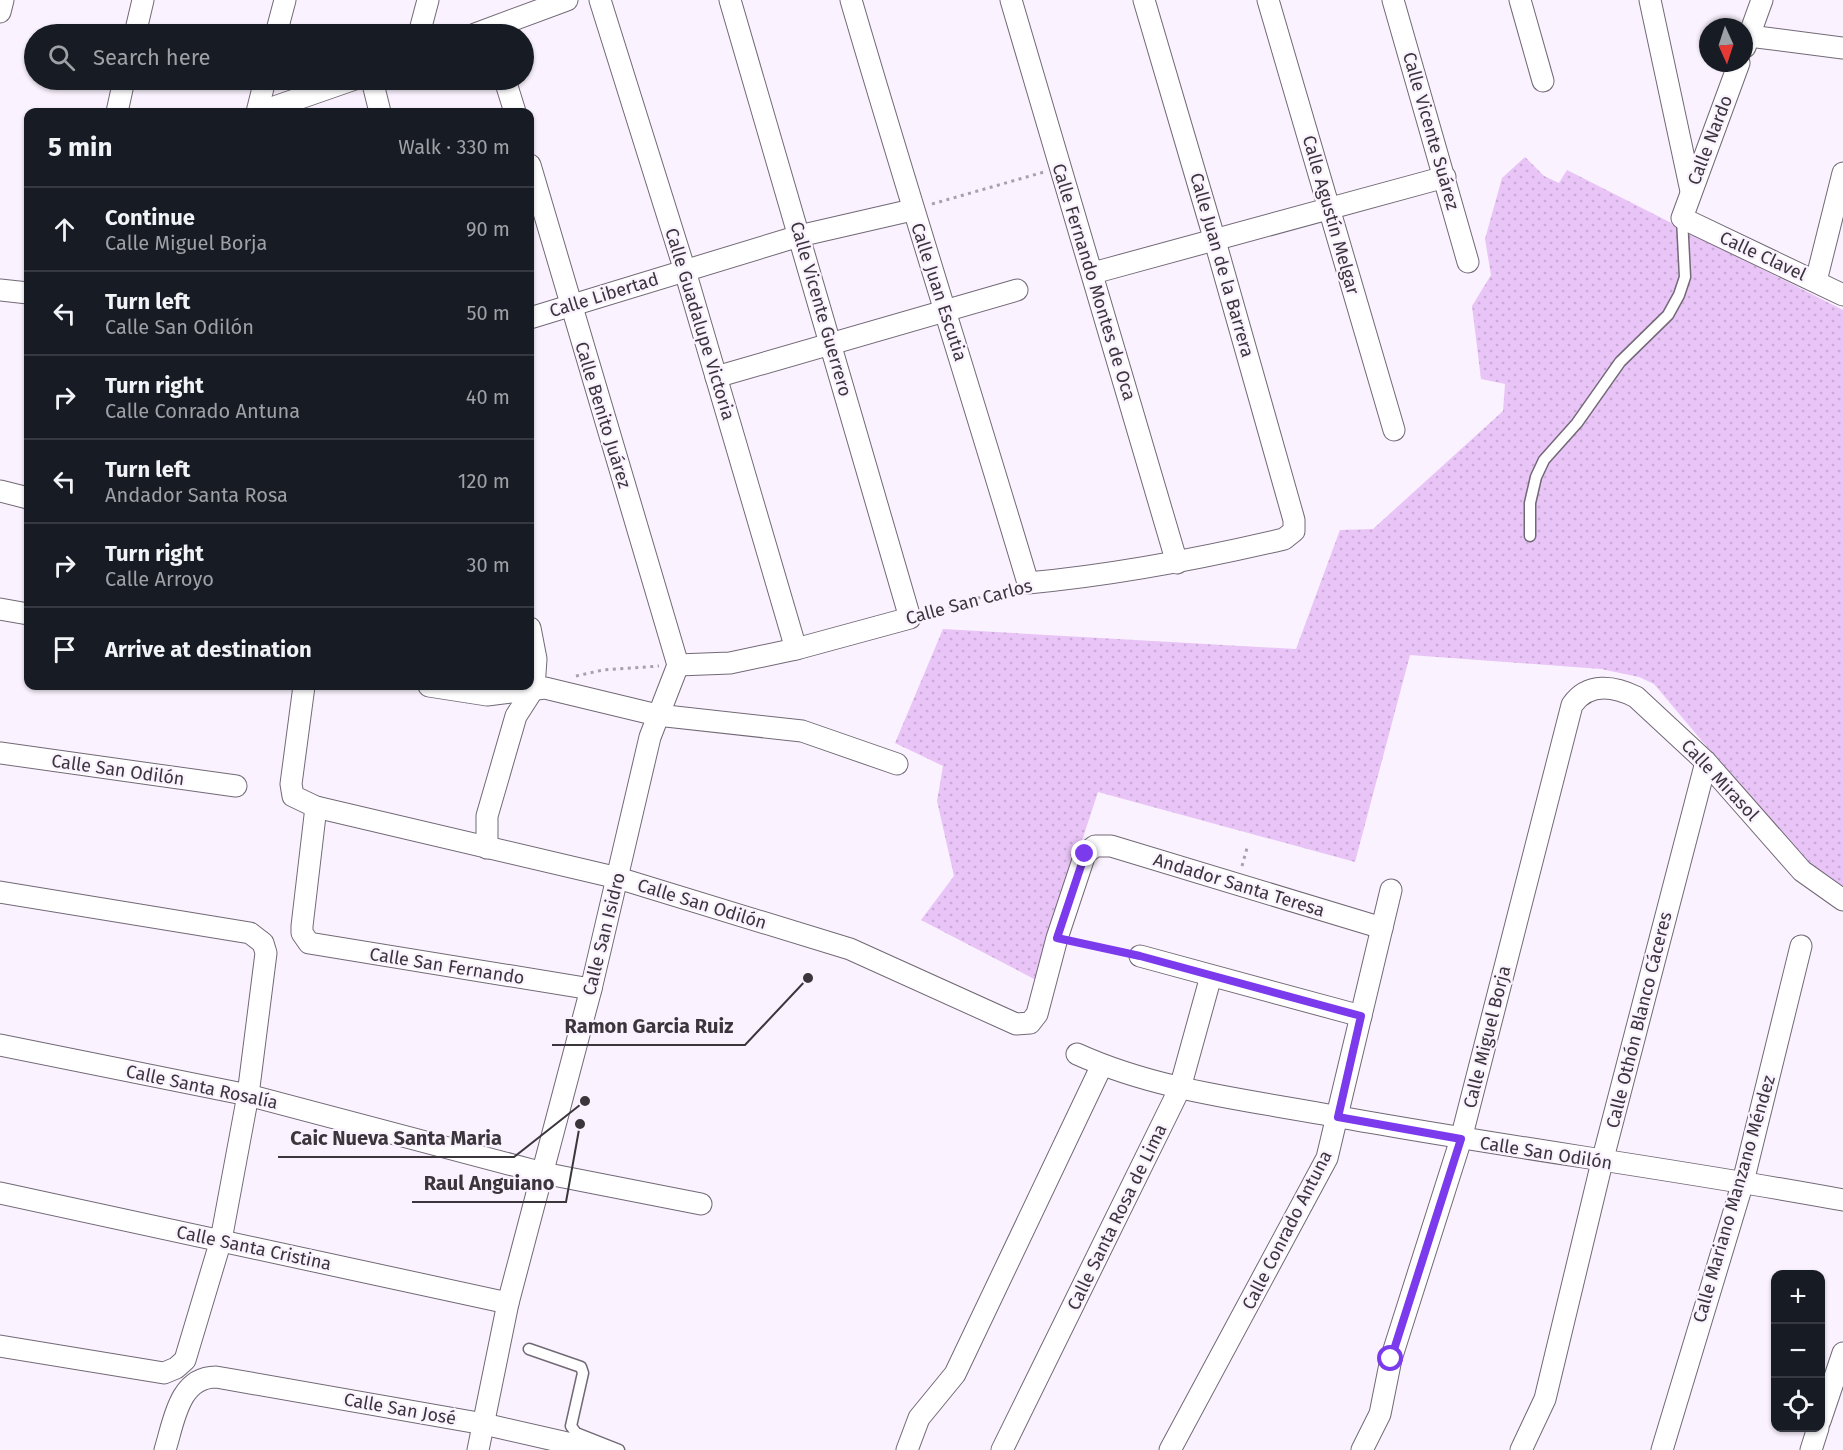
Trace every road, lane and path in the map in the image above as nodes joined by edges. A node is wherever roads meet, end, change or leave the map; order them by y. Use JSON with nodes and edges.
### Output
{"nodes":[{"id":1,"x":3,"y":0,"type":"edge"},
{"id":2,"x":143,"y":0,"type":"edge"},
{"id":3,"x":285,"y":0,"type":"edge"},
{"id":4,"x":428,"y":0,"type":"edge"},
{"id":5,"x":567,"y":0,"type":"edge"},
{"id":6,"x":600,"y":0,"type":"edge"},
{"id":7,"x":730,"y":0,"type":"edge"},
{"id":8,"x":851,"y":0,"type":"edge"},
{"id":9,"x":1011,"y":0,"type":"edge"},
{"id":10,"x":1144,"y":0,"type":"edge"},
{"id":11,"x":1268,"y":0,"type":"edge"},
{"id":12,"x":1393,"y":0,"type":"edge"},
{"id":13,"x":1520,"y":0,"type":"edge"},
{"id":14,"x":1650,"y":0,"type":"edge"},
{"id":15,"x":1762,"y":0,"type":"edge"},
{"id":16,"x":0,"y":12,"type":"edge"},
{"id":17,"x":137,"y":24,"type":"edge"},
{"id":18,"x":279,"y":24,"type":"edge"},
{"id":19,"x":422,"y":24,"type":"edge"},
{"id":20,"x":508,"y":24,"type":"edge"},
{"id":21,"x":1753,"y":26,"type":"edge"},
{"id":22,"x":1753,"y":43,"type":"edge"},
{"id":23,"x":1843,"y":48,"type":"edge"},
{"id":24,"x":1736,"y":72,"type":"edge"},
{"id":25,"x":1543,"y":81,"type":"dead end"},
{"id":26,"x":122,"y":90,"type":"edge"},
{"id":27,"x":263,"y":90,"type":"edge"},
{"id":28,"x":323,"y":90,"type":"edge"},
{"id":29,"x":374,"y":90,"type":"edge"},
{"id":30,"x":508,"y":90,"type":"edge"},
{"id":31,"x":118,"y":108,"type":"edge"},
{"id":32,"x":260,"y":108,"type":"edge"},
{"id":33,"x":271,"y":108,"type":"edge"},
{"id":34,"x":379,"y":108,"type":"edge"},
{"id":35,"x":513,"y":108,"type":"edge"},
{"id":36,"x":1060,"y":167,"type":"junction"},
{"id":37,"x":1843,"y":173,"type":"edge"},
{"id":38,"x":1445,"y":177,"type":"junction"},
{"id":39,"x":534,"y":179,"type":"edge"},
{"id":40,"x":1691,"y":192,"type":"junction"},
{"id":41,"x":1330,"y":208,"type":"junction"},
{"id":42,"x":912,"y":210,"type":"junction"},
{"id":43,"x":1682,"y":218,"type":"junction"},
{"id":44,"x":799,"y":236,"type":"junction"},
{"id":45,"x":1215,"y":241,"type":"junction"},
{"id":46,"x":1468,"y":262,"type":"dead end"},
{"id":47,"x":685,"y":271,"type":"junction"},
{"id":48,"x":1093,"y":273,"type":"junction"},
{"id":49,"x":1816,"y":281,"type":"junction"},
{"id":50,"x":0,"y":290,"type":"edge"},
{"id":51,"x":1017,"y":290,"type":"dead end"},
{"id":52,"x":24,"y":293,"type":"edge"},
{"id":53,"x":1843,"y":295,"type":"edge"},
{"id":54,"x":569,"y":304,"type":"junction"},
{"id":55,"x":946,"y":310,"type":"junction"},
{"id":56,"x":534,"y":317,"type":"edge"},
{"id":57,"x":831,"y":343,"type":"junction"},
{"id":58,"x":716,"y":377,"type":"junction"},
{"id":59,"x":1394,"y":430,"type":"dead end"},
{"id":60,"x":0,"y":490,"type":"edge"},
{"id":61,"x":24,"y":497,"type":"edge"},
{"id":62,"x":1294,"y":531,"type":"joint"},
{"id":63,"x":1530,"y":536,"type":"dead end"},
{"id":64,"x":1177,"y":564,"type":"junction"},
{"id":65,"x":1029,"y":583,"type":"junction"},
{"id":66,"x":0,"y":609,"type":"edge"},
{"id":67,"x":24,"y":613,"type":"edge"},
{"id":68,"x":910,"y":618,"type":"junction"},
{"id":69,"x":796,"y":649,"type":"junction"},
{"id":70,"x":534,"y":654,"type":"edge"},
{"id":71,"x":673,"y":677,"type":"junction"},
{"id":72,"x":539,"y":688,"type":"junction"},
{"id":73,"x":534,"y":689,"type":"edge"},
{"id":74,"x":303,"y":690,"type":"edge"},
{"id":75,"x":455,"y":690,"type":"edge"},
{"id":76,"x":524,"y":690,"type":"edge"},
{"id":77,"x":1584,"y":692,"type":"joint"},
{"id":78,"x":657,"y":715,"type":"junction"},
{"id":79,"x":0,"y":753,"type":"edge"},
{"id":80,"x":1706,"y":762,"type":"junction"},
{"id":81,"x":897,"y":764,"type":"dead end"},
{"id":82,"x":236,"y":786,"type":"dead end"},
{"id":83,"x":316,"y":807,"type":"junction"},
{"id":84,"x":488,"y":848,"type":"junction"},
{"id":85,"x":618,"y":879,"type":"junction"},
{"id":86,"x":1391,"y":890,"type":"dead end"},
{"id":87,"x":0,"y":892,"type":"edge"},
{"id":88,"x":1843,"y":900,"type":"edge"},
{"id":89,"x":1382,"y":928,"type":"junction"},
{"id":90,"x":1057,"y":938,"type":"junction"},
{"id":91,"x":1801,"y":946,"type":"dead end"},
{"id":92,"x":1140,"y":956,"type":"joint"},
{"id":93,"x":1211,"y":976,"type":"junction"},
{"id":94,"x":591,"y":989,"type":"junction"},
{"id":95,"x":1361,"y":1016,"type":"junction"},
{"id":96,"x":0,"y":1045,"type":"edge"},
{"id":97,"x":1077,"y":1053,"type":"dead end"},
{"id":98,"x":1102,"y":1065,"type":"junction"},
{"id":99,"x":1180,"y":1088,"type":"junction"},
{"id":100,"x":248,"y":1095,"type":"junction"},
{"id":101,"x":1338,"y":1117,"type":"junction"},
{"id":102,"x":1461,"y":1139,"type":"junction"},
{"id":103,"x":1602,"y":1162,"type":"junction"},
{"id":104,"x":543,"y":1173,"type":"junction"},
{"id":105,"x":1743,"y":1182,"type":"junction"},
{"id":106,"x":0,"y":1193,"type":"edge"},
{"id":107,"x":1843,"y":1200,"type":"edge"},
{"id":108,"x":700,"y":1204,"type":"dead end"},
{"id":109,"x":221,"y":1240,"type":"junction"},
{"id":110,"x":508,"y":1303,"type":"junction"},
{"id":111,"x":0,"y":1346,"type":"edge"},
{"id":112,"x":529,"y":1349,"type":"dead end"},
{"id":113,"x":1843,"y":1353,"type":"edge"},
{"id":114,"x":1825,"y":1409,"type":"edge"},
{"id":115,"x":484,"y":1424,"type":"junction"},
{"id":116,"x":1817,"y":1432,"type":"edge"},
{"id":117,"x":165,"y":1450,"type":"edge"},
{"id":118,"x":478,"y":1450,"type":"edge"},
{"id":119,"x":598,"y":1450,"type":"edge"},
{"id":120,"x":619,"y":1450,"type":"edge"},
{"id":121,"x":907,"y":1450,"type":"edge"},
{"id":122,"x":1002,"y":1450,"type":"edge"},
{"id":123,"x":1170,"y":1450,"type":"edge"},
{"id":124,"x":1362,"y":1450,"type":"edge"},
{"id":125,"x":1521,"y":1450,"type":"edge"},
{"id":126,"x":1662,"y":1450,"type":"edge"},
{"id":127,"x":1811,"y":1450,"type":"edge"}],
"edges":[{"from":1,"to":16,"type":"street"},
{"from":2,"to":17,"type":"street"},
{"from":3,"to":18,"type":"street"},
{"from":4,"to":19,"type":"street"},
{"from":5,"to":20,"type":"street"},
{"from":6,"to":47,"type":"street","name":"Calle Guadalupe Victoria"},
{"from":7,"to":44,"type":"street","name":"Calle Vicente Guerrero"},
{"from":8,"to":42,"type":"street","name":"Calle Juan Escutia"},
{"from":9,"to":36,"type":"street","name":"Calle Fernando Montes de Oca"},
{"from":10,"to":45,"type":"street","name":"Calle Juan de la Barrera"},
{"from":11,"to":41,"type":"street","name":"Calle Agustín Melgar"},
{"from":12,"to":38,"type":"street","name":"Calle Vicente Suárez"},
{"from":13,"to":25,"type":"street"},
{"from":14,"to":40,"type":"street"},
{"from":15,"to":21,"type":"street"},
{"from":22,"to":23,"type":"street"},
{"from":24,"to":40,"type":"street","name":"Calle Nardo"},
{"from":26,"to":31,"type":"street"},
{"from":27,"to":32,"type":"street"},
{"from":28,"to":33,"type":"street"},
{"from":29,"to":34,"type":"street"},
{"from":30,"to":35,"type":"street"},
{"from":36,"to":42,"type":"path"},
{"from":36,"to":48,"type":"street","name":"Calle Fernando Montes de Oca"},
{"from":37,"to":49,"type":"street"},
{"from":38,"to":41,"type":"street"},
{"from":38,"to":46,"type":"street","name":"Calle Vicente Suárez"},
{"from":39,"to":54,"type":"street","name":"Calle Benito Juárez"},
{"from":40,"to":43,"type":"street","name":"Calle Nardo"},
{"from":41,"to":45,"type":"street"},
{"from":41,"to":59,"type":"street","name":"Calle Agustín Melgar"},
{"from":42,"to":44,"type":"street","name":"Calle Libertad"},
{"from":42,"to":55,"type":"street","name":"Calle Juan Escutia"},
{"from":43,"to":49,"type":"street","name":"Calle Clavel"},
{"from":43,"to":63,"type":"lane"},
{"from":44,"to":47,"type":"street","name":"Calle Libertad"},
{"from":44,"to":57,"type":"street","name":"Calle Vicente Guerrero"},
{"from":45,"to":48,"type":"street"},
{"from":45,"to":62,"type":"street","name":"Calle Juan de la Barrera"},
{"from":47,"to":54,"type":"street","name":"Calle Libertad"},
{"from":47,"to":58,"type":"street","name":"Calle Guadalupe Victoria"},
{"from":48,"to":64,"type":"street","name":"Calle Fernando Montes de Oca"},
{"from":49,"to":53,"type":"street","name":"Calle Clavel"},
{"from":50,"to":52,"type":"street"},
{"from":51,"to":55,"type":"street"},
{"from":54,"to":56,"type":"street","name":"Calle Libertad"},
{"from":54,"to":71,"type":"street","name":"Calle Benito Juárez"},
{"from":55,"to":57,"type":"street"},
{"from":55,"to":65,"type":"street","name":"Calle Juan Escutia"},
{"from":57,"to":58,"type":"street"},
{"from":57,"to":68,"type":"street","name":"Calle Vicente Guerrero"},
{"from":58,"to":69,"type":"street","name":"Calle Guadalupe Victoria"},
{"from":60,"to":61,"type":"street"},
{"from":62,"to":64,"type":"street","name":"Calle San Carlos"},
{"from":64,"to":65,"type":"street","name":"Calle San Carlos"},
{"from":65,"to":68,"type":"path","name":"Calle San Carlos"},
{"from":66,"to":67,"type":"street"},
{"from":68,"to":69,"type":"street","name":"Calle San Carlos"},
{"from":69,"to":71,"type":"street","name":"Calle San Carlos"},
{"from":70,"to":72,"type":"street"},
{"from":71,"to":72,"type":"path"},
{"from":71,"to":78,"type":"street","name":"Calle San Isidro"},
{"from":72,"to":73,"type":"street"},
{"from":72,"to":78,"type":"street"},
{"from":72,"to":84,"type":"street"},
{"from":74,"to":83,"type":"street","name":"Calle San Odilón"},
{"from":75,"to":76,"type":"street"},
{"from":77,"to":80,"type":"street","name":"Calle Mirasol"},
{"from":77,"to":102,"type":"street","name":"Calle Miguel Borja"},
{"from":78,"to":81,"type":"street"},
{"from":78,"to":85,"type":"street","name":"Calle San Isidro"},
{"from":79,"to":82,"type":"street","name":"Calle San Odilón"},
{"from":80,"to":88,"type":"street","name":"Calle Mirasol"},
{"from":80,"to":103,"type":"street","name":"Calle Othón Blanco Cáceres"},
{"from":83,"to":84,"type":"street","name":"Calle San Odilón"},
{"from":83,"to":94,"type":"street","name":"Calle San Fernando"},
{"from":84,"to":85,"type":"street","name":"Calle San Odilón"},
{"from":85,"to":90,"type":"street","name":"Calle San Odilón"},
{"from":85,"to":94,"type":"street","name":"Calle San Isidro"},
{"from":86,"to":89,"type":"street","name":"Calle Conrado Antuna"},
{"from":87,"to":100,"type":"street"},
{"from":89,"to":90,"type":"street","name":"Andador Santa Teresa"},
{"from":89,"to":95,"type":"street","name":"Calle Conrado Antuna"},
{"from":90,"to":92,"type":"path"},
{"from":91,"to":105,"type":"street","name":"Calle Mariano Manzano Méndez"},
{"from":92,"to":93,"type":"street"},
{"from":93,"to":95,"type":"street"},
{"from":93,"to":99,"type":"street","name":"Calle Santa Rosa de Lima"},
{"from":94,"to":104,"type":"street","name":"Calle San Isidro"},
{"from":95,"to":101,"type":"street","name":"Calle Conrado Antuna"},
{"from":96,"to":100,"type":"street","name":"Calle Santa Rosalía"},
{"from":97,"to":98,"type":"street","name":"Calle San Odilón"},
{"from":98,"to":99,"type":"street","name":"Calle San Odilón"},
{"from":98,"to":121,"type":"street"},
{"from":99,"to":101,"type":"street","name":"Calle San Odilón"},
{"from":99,"to":122,"type":"street","name":"Calle Santa Rosa de Lima"},
{"from":100,"to":104,"type":"street","name":"Calle Santa Rosalía"},
{"from":100,"to":109,"type":"street"},
{"from":101,"to":102,"type":"street","name":"Calle San Odilón"},
{"from":101,"to":123,"type":"street","name":"Calle Conrado Antuna"},
{"from":102,"to":103,"type":"street","name":"Calle San Odilón"},
{"from":102,"to":124,"type":"street","name":"Calle Miguel Borja"},
{"from":103,"to":105,"type":"street","name":"Calle San Odilón"},
{"from":103,"to":125,"type":"street","name":"Calle Othón Blanco Cáceres"},
{"from":104,"to":108,"type":"street","name":"Calle Santa Rosalía"},
{"from":104,"to":110,"type":"street","name":"Calle San Isidro"},
{"from":105,"to":107,"type":"street","name":"Calle San Odilón"},
{"from":105,"to":126,"type":"street","name":"Calle Mariano Manzano Méndez"},
{"from":106,"to":109,"type":"street","name":"Calle Santa Cristina"},
{"from":109,"to":110,"type":"street","name":"Calle Santa Cristina"},
{"from":109,"to":111,"type":"street"},
{"from":110,"to":115,"type":"street","name":"Calle San Isidro"},
{"from":112,"to":120,"type":"lane"},
{"from":113,"to":114,"type":"street"},
{"from":115,"to":117,"type":"street","name":"Calle San José"},
{"from":115,"to":118,"type":"street","name":"Calle San Isidro"},
{"from":115,"to":119,"type":"street","name":"Calle San José"},
{"from":116,"to":127,"type":"street"}]}
